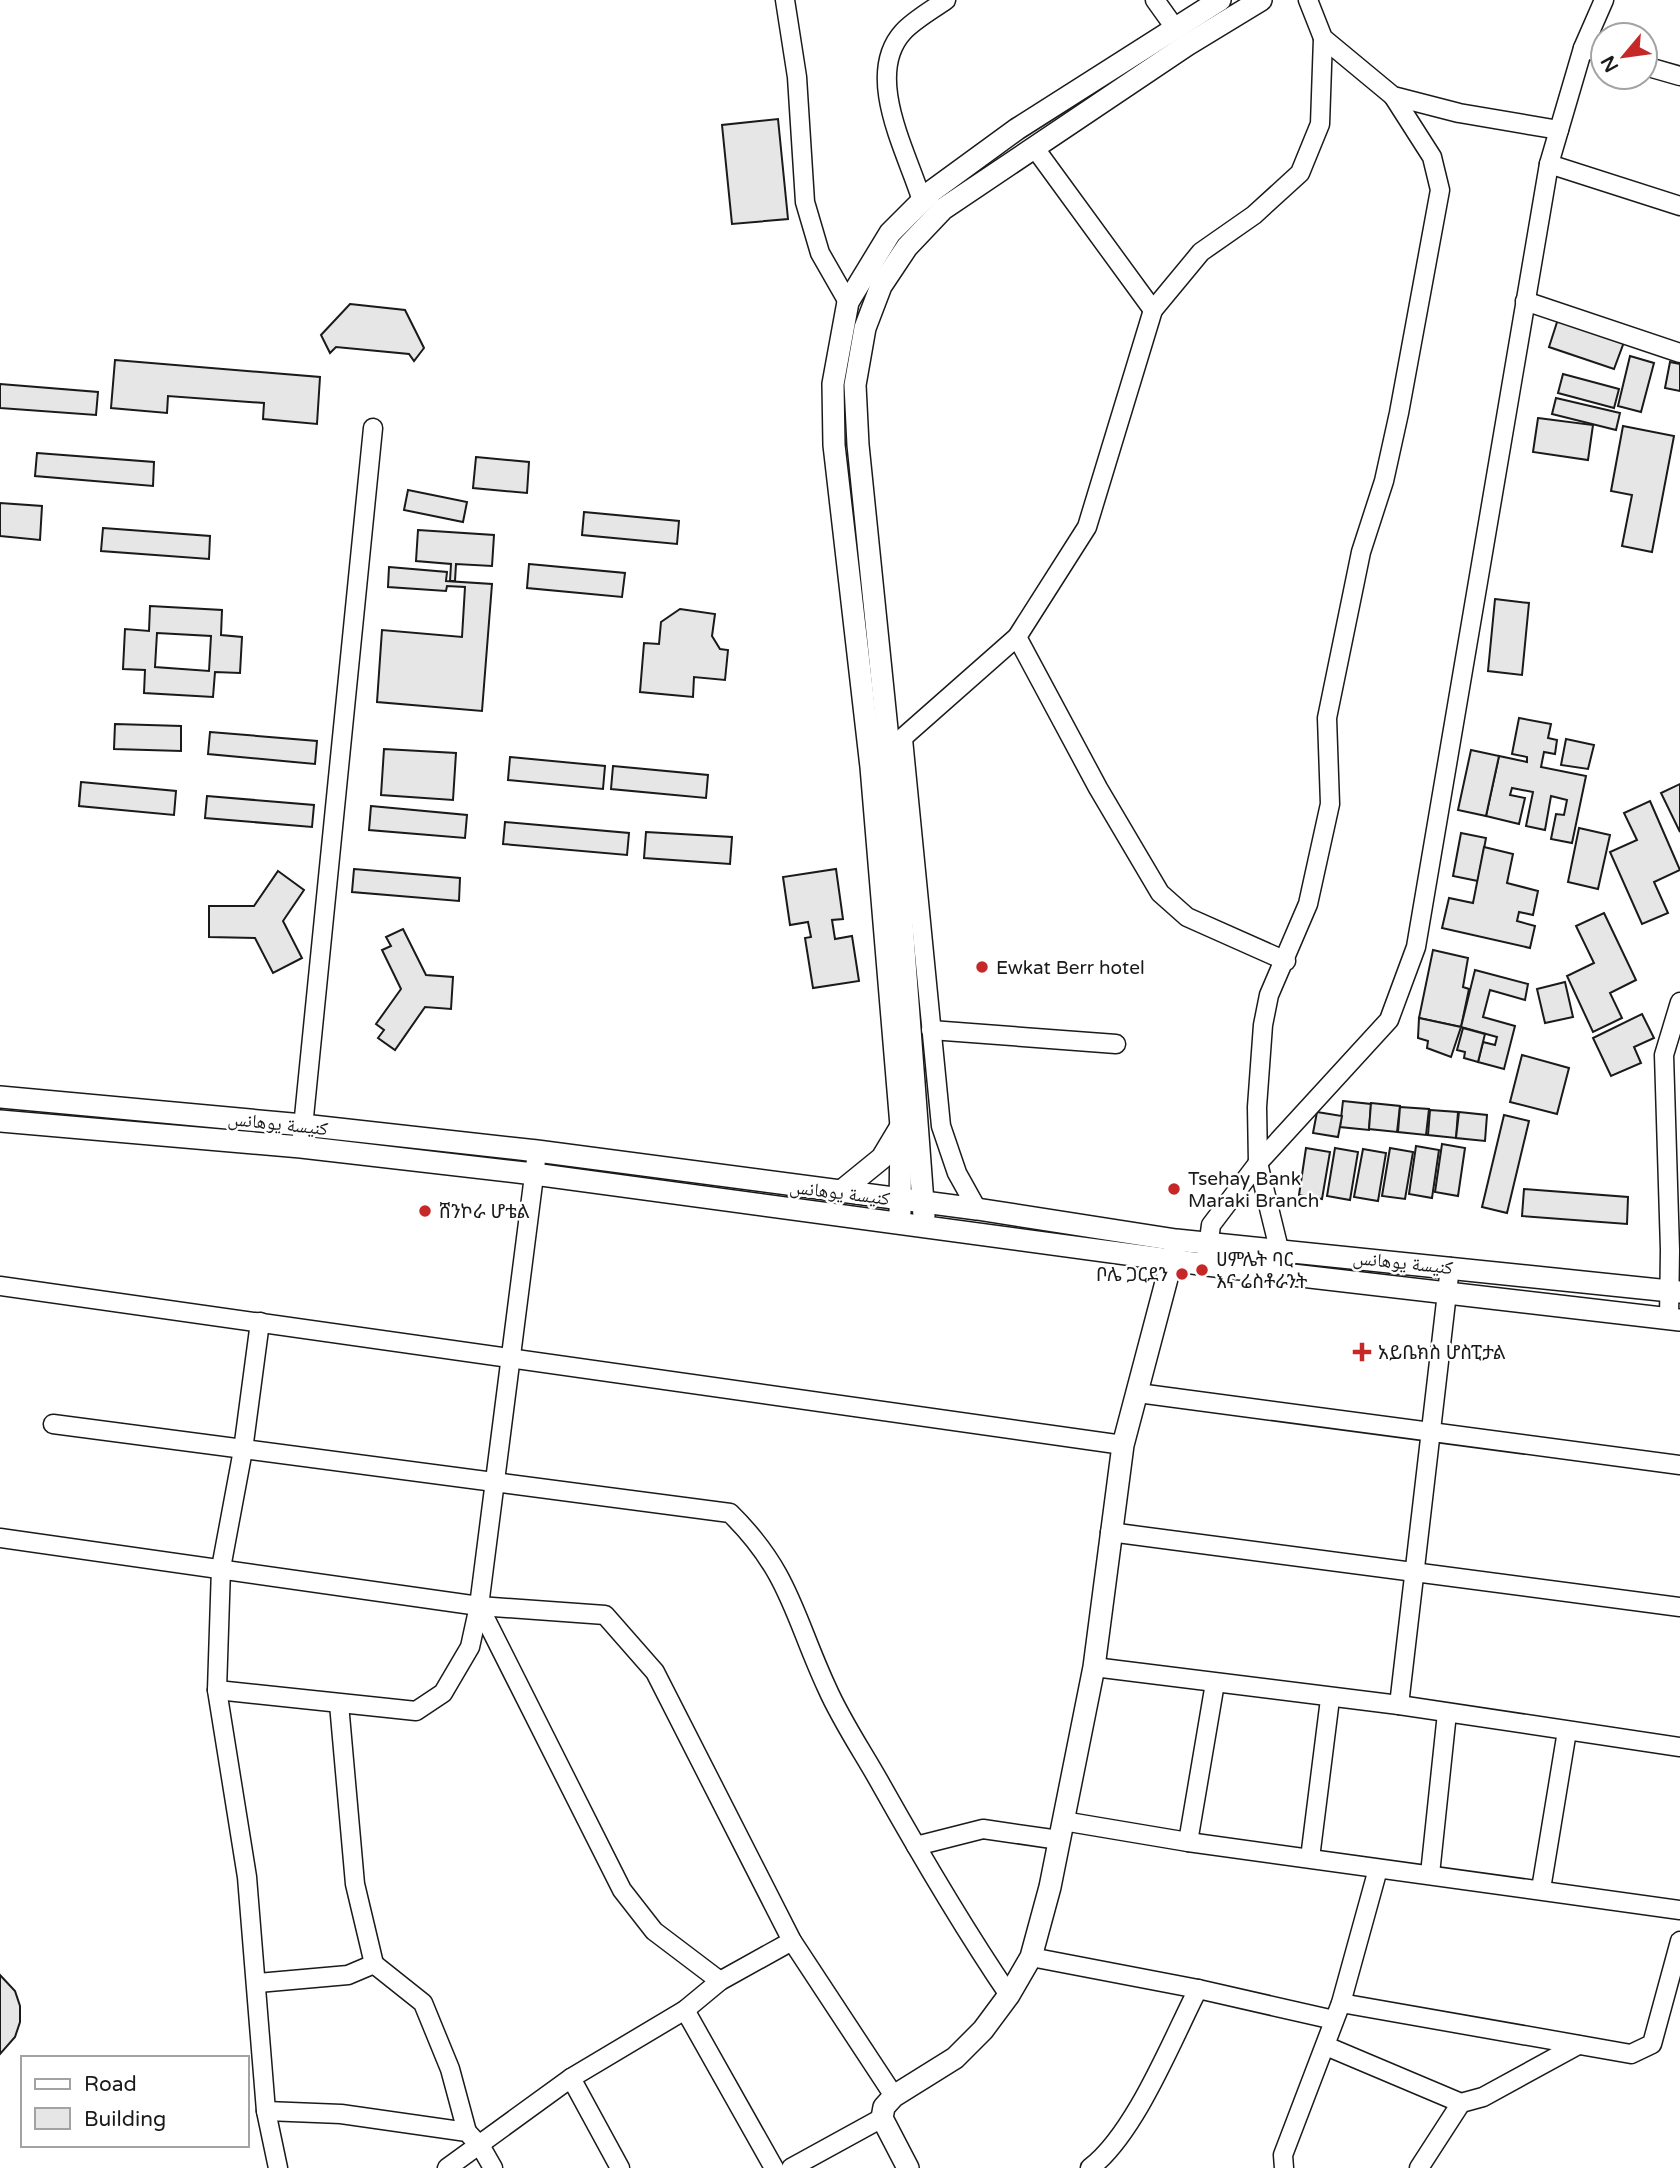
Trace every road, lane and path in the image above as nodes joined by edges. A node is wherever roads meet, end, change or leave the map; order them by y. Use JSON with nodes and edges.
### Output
{"nodes":[{"id":1,"x":785,"y":0,"type":"edge"},
{"id":2,"x":946,"y":0,"type":"edge"},
{"id":3,"x":1155,"y":0,"type":"edge"},
{"id":4,"x":1220,"y":0,"type":"edge"},
{"id":5,"x":1261,"y":0,"type":"edge"},
{"id":6,"x":1308,"y":0,"type":"edge"},
{"id":7,"x":1604,"y":0,"type":"edge"},
{"id":8,"x":1175,"y":28,"type":"junction"},
{"id":9,"x":1323,"y":38,"type":"junction"},
{"id":10,"x":1583,"y":48,"type":"junction"},
{"id":11,"x":1589,"y":50,"type":"edge"},
{"id":12,"x":1659,"y":70,"type":"edge"},
{"id":13,"x":1680,"y":76,"type":"edge"},
{"id":14,"x":1394,"y":96,"type":"junction"},
{"id":15,"x":1559,"y":130,"type":"junction"},
{"id":16,"x":1034,"y":146,"type":"junction"},
{"id":17,"x":1549,"y":164,"type":"junction"},
{"id":18,"x":922,"y":201,"type":"junction"},
{"id":19,"x":1680,"y":206,"type":"edge"},
{"id":20,"x":1525,"y":301,"type":"junction"},
{"id":21,"x":848,"y":302,"type":"junction"},
{"id":22,"x":1153,"y":310,"type":"junction"},
{"id":23,"x":1680,"y":353,"type":"edge"},
{"id":24,"x":373,"y":428,"type":"dead end"},
{"id":25,"x":1017,"y":637,"type":"junction"},
{"id":26,"x":896,"y":744,"type":"junction"},
{"id":27,"x":871,"y":766,"type":"junction"},
{"id":28,"x":1286,"y":961,"type":"junction"},
{"id":29,"x":1680,"y":1002,"type":"edge"},
{"id":30,"x":931,"y":1030,"type":"junction"},
{"id":31,"x":1116,"y":1044,"type":"dead end"},
{"id":32,"x":0,"y":1097,"type":"edge"},
{"id":33,"x":0,"y":1121,"type":"edge"},
{"id":34,"x":303,"y":1125,"type":"junction"},
{"id":35,"x":901,"y":1126,"type":"junction"},
{"id":36,"x":301,"y":1147,"type":"junction"},
{"id":37,"x":537,"y":1151,"type":"junction"},
{"id":38,"x":1258,"y":1163,"type":"junction"},
{"id":39,"x":534,"y":1174,"type":"junction"},
{"id":40,"x":839,"y":1193,"type":"junction"},
{"id":41,"x":925,"y":1203,"type":"junction"},
{"id":42,"x":977,"y":1209,"type":"junction"},
{"id":43,"x":900,"y":1211,"type":"junction"},
{"id":44,"x":923,"y":1225,"type":"junction"},
{"id":45,"x":1207,"y":1242,"type":"junction"},
{"id":46,"x":1279,"y":1249,"type":"junction"},
{"id":47,"x":1175,"y":1250,"type":"junction"},
{"id":48,"x":1207,"y":1265,"type":"junction"},
{"id":49,"x":1450,"y":1267,"type":"junction"},
{"id":50,"x":1276,"y":1273,"type":"junction"},
{"id":51,"x":1565,"y":1279,"type":"junction"},
{"id":52,"x":0,"y":1286,"type":"edge"},
{"id":53,"x":1447,"y":1291,"type":"junction"},
{"id":54,"x":1675,"y":1291,"type":"edge"},
{"id":55,"x":1563,"y":1307,"type":"junction"},
{"id":56,"x":1674,"y":1319,"type":"edge"},
{"id":57,"x":260,"y":1322,"type":"junction"},
{"id":58,"x":510,"y":1360,"type":"junction"},
{"id":59,"x":1138,"y":1393,"type":"junction"},
{"id":60,"x":52,"y":1424,"type":"dead end"},
{"id":61,"x":1432,"y":1430,"type":"junction"},
{"id":62,"x":1123,"y":1446,"type":"junction"},
{"id":63,"x":243,"y":1450,"type":"junction"},
{"id":64,"x":1680,"y":1465,"type":"edge"},
{"id":65,"x":496,"y":1485,"type":"junction"},
{"id":66,"x":1110,"y":1532,"type":"junction"},
{"id":67,"x":0,"y":1538,"type":"edge"},
{"id":68,"x":221,"y":1568,"type":"junction"},
{"id":69,"x":1413,"y":1571,"type":"junction"},
{"id":70,"x":480,"y":1606,"type":"junction"},
{"id":71,"x":1680,"y":1607,"type":"edge"},
{"id":72,"x":1094,"y":1667,"type":"junction"},
{"id":73,"x":1215,"y":1683,"type":"junction"},
{"id":74,"x":217,"y":1690,"type":"junction"},
{"id":75,"x":1330,"y":1699,"type":"junction"},
{"id":76,"x":340,"y":1704,"type":"junction"},
{"id":77,"x":1399,"y":1705,"type":"junction"},
{"id":78,"x":1447,"y":1713,"type":"junction"},
{"id":79,"x":1567,"y":1731,"type":"junction"},
{"id":80,"x":1680,"y":1746,"type":"edge"},
{"id":81,"x":1061,"y":1830,"type":"junction"},
{"id":82,"x":1188,"y":1842,"type":"junction"},
{"id":83,"x":916,"y":1846,"type":"junction"},
{"id":84,"x":1310,"y":1858,"type":"junction"},
{"id":85,"x":1378,"y":1870,"type":"junction"},
{"id":86,"x":1430,"y":1874,"type":"junction"},
{"id":87,"x":1541,"y":1889,"type":"junction"},
{"id":88,"x":1680,"y":1910,"type":"edge"},
{"id":89,"x":792,"y":1941,"type":"junction"},
{"id":90,"x":1680,"y":1941,"type":"edge"},
{"id":91,"x":1031,"y":1957,"type":"junction"},
{"id":92,"x":374,"y":1964,"type":"junction"},
{"id":93,"x":720,"y":1981,"type":"junction"},
{"id":94,"x":258,"y":1983,"type":"junction"},
{"id":95,"x":1198,"y":1989,"type":"junction"},
{"id":96,"x":1009,"y":1995,"type":"junction"},
{"id":97,"x":1341,"y":2003,"type":"junction"},
{"id":98,"x":685,"y":2010,"type":"junction"},
{"id":99,"x":1334,"y":2020,"type":"junction"},
{"id":100,"x":1578,"y":2045,"type":"junction"},
{"id":101,"x":1326,"y":2046,"type":"junction"},
{"id":102,"x":571,"y":2078,"type":"junction"},
{"id":103,"x":894,"y":2096,"type":"junction"},
{"id":104,"x":1461,"y":2103,"type":"junction"},
{"id":105,"x":267,"y":2111,"type":"junction"},
{"id":106,"x":882,"y":2118,"type":"junction"},
{"id":107,"x":467,"y":2132,"type":"junction"},
{"id":108,"x":481,"y":2147,"type":"junction"},
{"id":109,"x":278,"y":2168,"type":"edge"},
{"id":110,"x":447,"y":2168,"type":"edge"},
{"id":111,"x":493,"y":2168,"type":"edge"},
{"id":112,"x":620,"y":2168,"type":"edge"},
{"id":113,"x":774,"y":2168,"type":"edge"},
{"id":114,"x":791,"y":2168,"type":"edge"},
{"id":115,"x":908,"y":2168,"type":"edge"},
{"id":116,"x":1090,"y":2168,"type":"edge"},
{"id":117,"x":1284,"y":2168,"type":"edge"},
{"id":118,"x":1419,"y":2168,"type":"edge"}],
"edges":[{"from":1,"to":21,"type":"street"},
{"from":2,"to":18,"type":"street"},
{"from":3,"to":8,"type":"street"},
{"from":4,"to":8,"type":"street"},
{"from":5,"to":16,"type":"street"},
{"from":6,"to":9,"type":"street"},
{"from":7,"to":10,"type":"street"},
{"from":8,"to":18,"type":"street"},
{"from":9,"to":14,"type":"street"},
{"from":9,"to":22,"type":"street"},
{"from":10,"to":11,"type":"street"},
{"from":10,"to":15,"type":"street"},
{"from":12,"to":13,"type":"street"},
{"from":14,"to":15,"type":"street"},
{"from":14,"to":28,"type":"street"},
{"from":15,"to":17,"type":"street"},
{"from":16,"to":22,"type":"street"},
{"from":16,"to":26,"type":"street"},
{"from":17,"to":19,"type":"street"},
{"from":17,"to":20,"type":"street"},
{"from":18,"to":21,"type":"street"},
{"from":20,"to":23,"type":"street"},
{"from":20,"to":38,"type":"street"},
{"from":21,"to":27,"type":"street"},
{"from":22,"to":25,"type":"street"},
{"from":24,"to":34,"type":"street"},
{"from":25,"to":26,"type":"street"},
{"from":25,"to":28,"type":"street"},
{"from":26,"to":27,"type":"street"},
{"from":26,"to":30,"type":"street"},
{"from":26,"to":41,"type":"street"},
{"from":27,"to":35,"type":"street"},
{"from":28,"to":38,"type":"street"},
{"from":29,"to":54,"type":"street"},
{"from":30,"to":31,"type":"street"},
{"from":30,"to":42,"type":"street"},
{"from":32,"to":34,"type":"street","name":"كنيسة يوهانس"},
{"from":33,"to":36,"type":"street"},
{"from":34,"to":36,"type":"street"},
{"from":34,"to":37,"type":"street","name":"كنيسة يوهانس"},
{"from":35,"to":40,"type":"street"},
{"from":35,"to":43,"type":"street"},
{"from":36,"to":39,"type":"street"},
{"from":37,"to":39,"type":"street"},
{"from":37,"to":40,"type":"street","name":"كنيسة يوهانس"},
{"from":38,"to":45,"type":"street"},
{"from":38,"to":46,"type":"street"},
{"from":39,"to":43,"type":"street"},
{"from":39,"to":58,"type":"street"},
{"from":40,"to":43,"type":"street","name":"كنيسة يوهانس"},
{"from":41,"to":42,"type":"street","name":"كنيسة يوهانس"},
{"from":41,"to":43,"type":"street","name":"كنيسة يوهانس"},
{"from":41,"to":44,"type":"street"},
{"from":42,"to":47,"type":"street","name":"كنيسة يوهانس"},
{"from":43,"to":44,"type":"street"},
{"from":44,"to":47,"type":"street"},
{"from":45,"to":46,"type":"street","name":"كنيسة يوهانس"},
{"from":45,"to":47,"type":"street","name":"كنيسة يوهانس"},
{"from":45,"to":48,"type":"street"},
{"from":46,"to":49,"type":"street","name":"كنيسة يوهانس"},
{"from":46,"to":50,"type":"street"},
{"from":47,"to":48,"type":"street"},
{"from":47,"to":59,"type":"street"},
{"from":48,"to":50,"type":"street"},
{"from":49,"to":51,"type":"street","name":"كنيسة يوهانس"},
{"from":49,"to":53,"type":"street"},
{"from":50,"to":53,"type":"street"},
{"from":51,"to":54,"type":"street","name":"كنيسة يوهانس"},
{"from":51,"to":55,"type":"street"},
{"from":52,"to":57,"type":"street"},
{"from":53,"to":55,"type":"street"},
{"from":53,"to":61,"type":"street"},
{"from":54,"to":56,"type":"street"},
{"from":55,"to":56,"type":"street"},
{"from":57,"to":58,"type":"street"},
{"from":57,"to":63,"type":"street"},
{"from":58,"to":62,"type":"street"},
{"from":58,"to":65,"type":"street"},
{"from":59,"to":61,"type":"street"},
{"from":59,"to":62,"type":"street"},
{"from":60,"to":63,"type":"street"},
{"from":61,"to":64,"type":"street"},
{"from":61,"to":69,"type":"street"},
{"from":62,"to":66,"type":"street"},
{"from":63,"to":65,"type":"street"},
{"from":63,"to":68,"type":"street"},
{"from":65,"to":70,"type":"street"},
{"from":65,"to":83,"type":"street"},
{"from":66,"to":69,"type":"street"},
{"from":66,"to":72,"type":"street"},
{"from":67,"to":68,"type":"street"},
{"from":68,"to":70,"type":"street"},
{"from":68,"to":74,"type":"street"},
{"from":69,"to":71,"type":"street"},
{"from":69,"to":77,"type":"street"},
{"from":70,"to":76,"type":"street"},
{"from":70,"to":89,"type":"street"},
{"from":70,"to":93,"type":"street"},
{"from":72,"to":73,"type":"street"},
{"from":72,"to":81,"type":"street"},
{"from":73,"to":75,"type":"street"},
{"from":73,"to":82,"type":"street"},
{"from":74,"to":76,"type":"street"},
{"from":74,"to":94,"type":"street"},
{"from":75,"to":77,"type":"street"},
{"from":75,"to":84,"type":"street"},
{"from":76,"to":92,"type":"street"},
{"from":77,"to":78,"type":"street"},
{"from":78,"to":79,"type":"street"},
{"from":78,"to":86,"type":"street"},
{"from":79,"to":80,"type":"street"},
{"from":79,"to":87,"type":"street"},
{"from":81,"to":82,"type":"street"},
{"from":81,"to":83,"type":"street"},
{"from":81,"to":91,"type":"street"},
{"from":82,"to":84,"type":"street"},
{"from":83,"to":96,"type":"street"},
{"from":84,"to":85,"type":"street"},
{"from":85,"to":86,"type":"street"},
{"from":85,"to":97,"type":"street"},
{"from":86,"to":87,"type":"street"},
{"from":87,"to":88,"type":"street"},
{"from":89,"to":93,"type":"street"},
{"from":89,"to":103,"type":"street"},
{"from":90,"to":100,"type":"street"},
{"from":91,"to":95,"type":"street"},
{"from":91,"to":96,"type":"street"},
{"from":92,"to":94,"type":"street"},
{"from":92,"to":107,"type":"street"},
{"from":93,"to":98,"type":"street"},
{"from":94,"to":105,"type":"street"},
{"from":95,"to":99,"type":"street"},
{"from":95,"to":116,"type":"street"},
{"from":96,"to":103,"type":"street"},
{"from":97,"to":99,"type":"street"},
{"from":97,"to":100,"type":"street"},
{"from":98,"to":102,"type":"street"},
{"from":98,"to":113,"type":"street"},
{"from":99,"to":101,"type":"street"},
{"from":100,"to":104,"type":"street"},
{"from":101,"to":104,"type":"street"},
{"from":101,"to":117,"type":"street"},
{"from":102,"to":108,"type":"street"},
{"from":102,"to":112,"type":"street"},
{"from":103,"to":106,"type":"street"},
{"from":104,"to":118,"type":"street"},
{"from":105,"to":107,"type":"street"},
{"from":105,"to":109,"type":"street"},
{"from":106,"to":114,"type":"street"},
{"from":106,"to":115,"type":"street"},
{"from":107,"to":108,"type":"street"},
{"from":108,"to":110,"type":"street"},
{"from":108,"to":111,"type":"street"}]}
